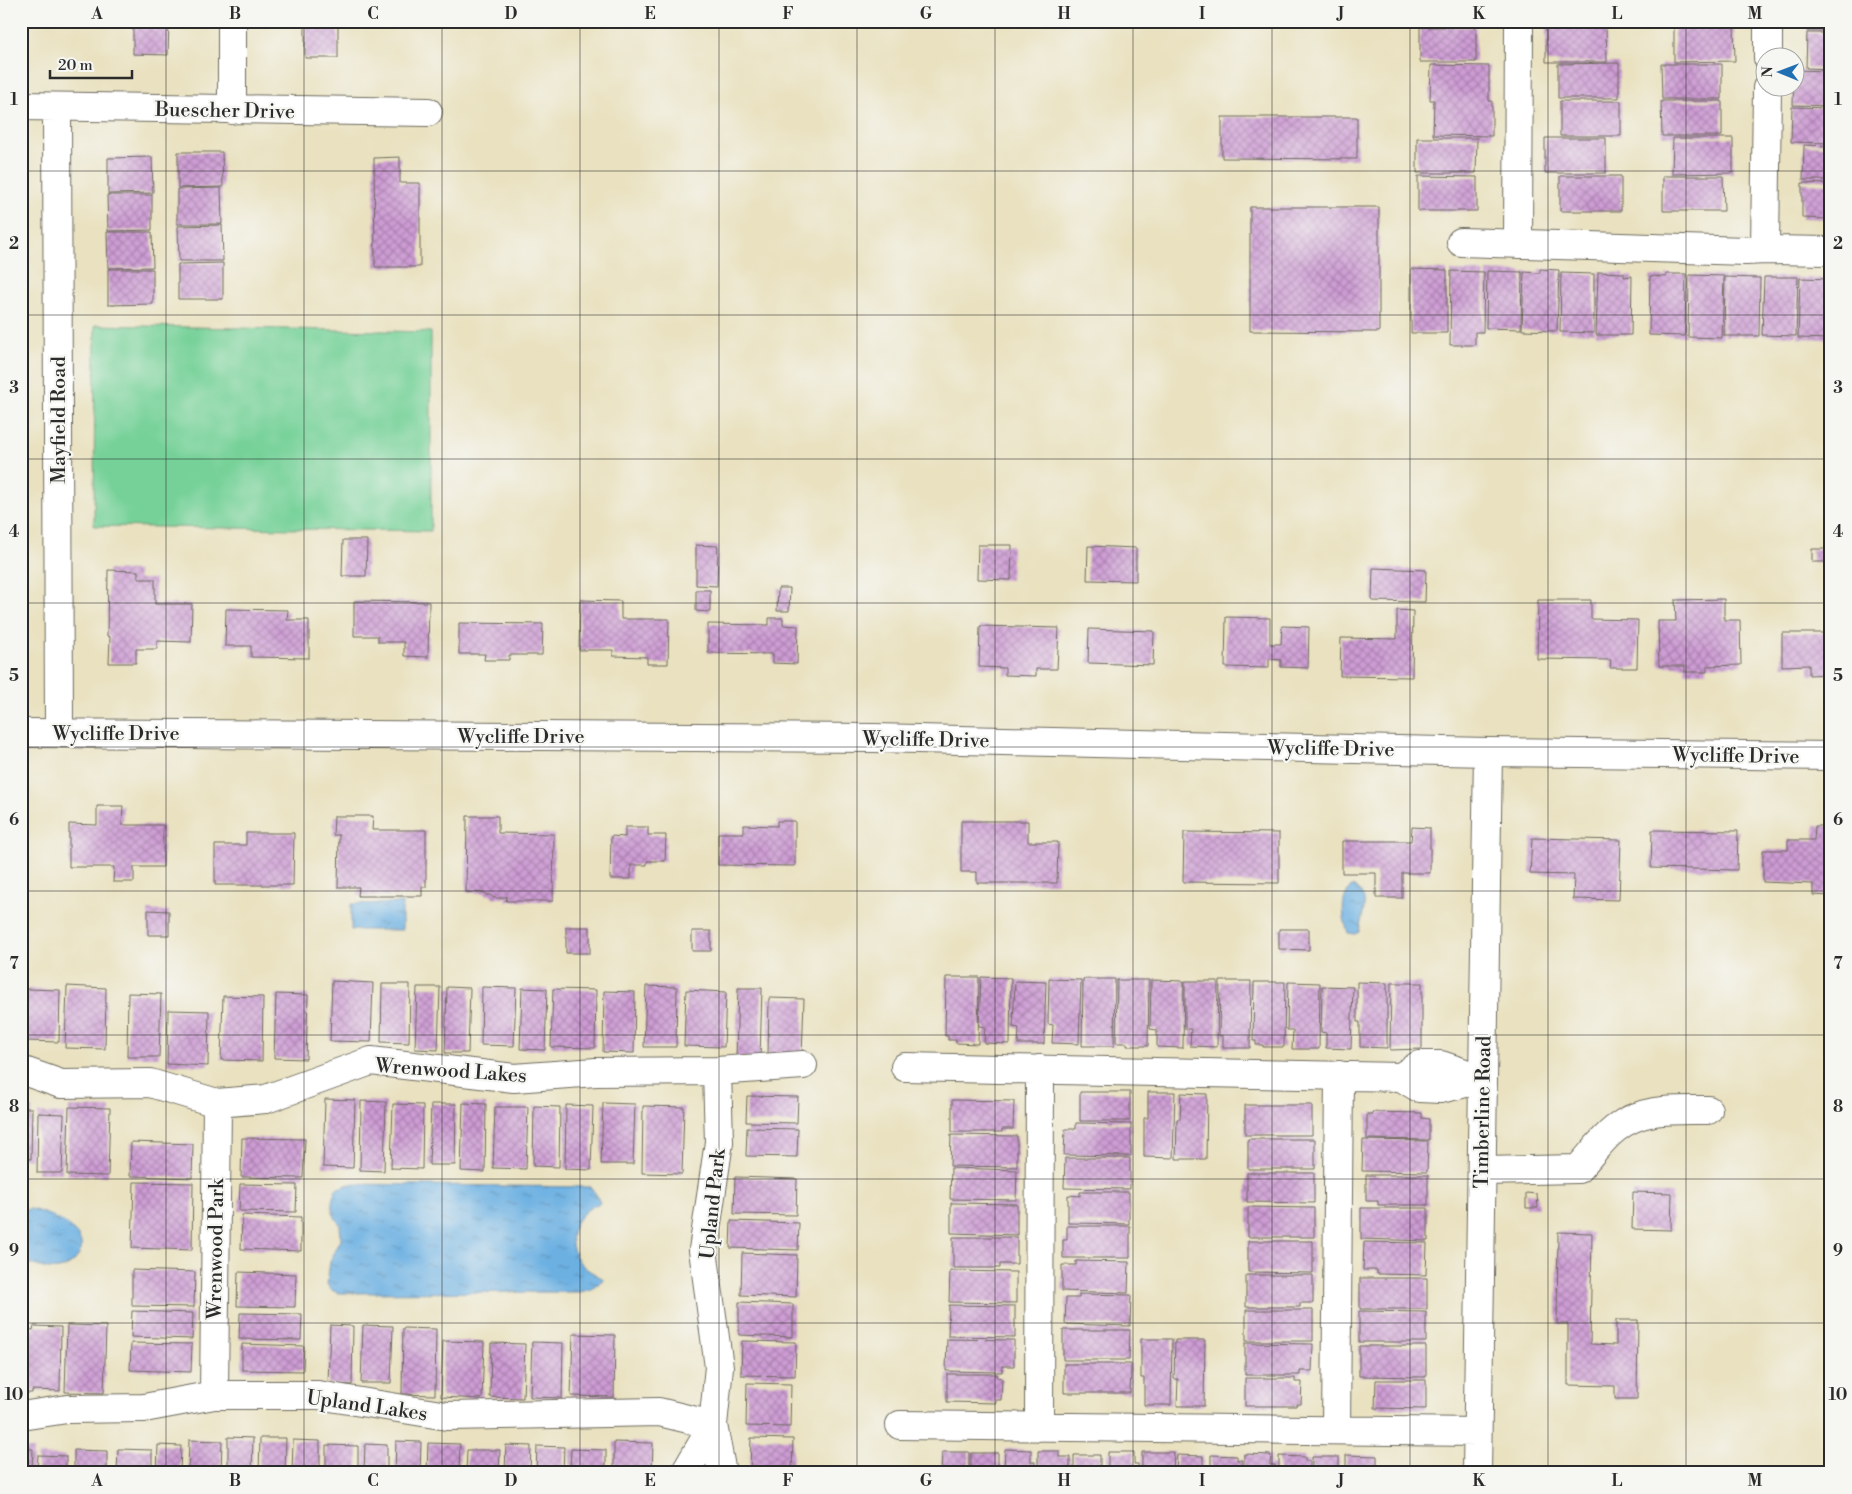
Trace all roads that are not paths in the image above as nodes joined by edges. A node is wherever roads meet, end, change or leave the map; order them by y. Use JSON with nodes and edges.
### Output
{"nodes":[{"id":1,"x":232,"y":21,"type":"edge"},
{"id":2,"x":1519,"y":21,"type":"edge"},
{"id":3,"x":1768,"y":21,"type":"edge"},
{"id":4,"x":1768,"y":48,"type":"edge"},
{"id":5,"x":1767,"y":98,"type":"edge"},
{"id":6,"x":21,"y":106,"type":"edge"},
{"id":7,"x":57,"y":107,"type":"junction"},
{"id":8,"x":232,"y":110,"type":"junction"},
{"id":9,"x":428,"y":112,"type":"dead end"},
{"id":10,"x":1460,"y":242,"type":"dead end"},
{"id":11,"x":1518,"y":244,"type":"junction"},
{"id":12,"x":1765,"y":250,"type":"junction"},
{"id":13,"x":1826,"y":251,"type":"dead end"},
{"id":14,"x":21,"y":733,"type":"edge"},
{"id":15,"x":60,"y":733,"type":"junction"},
{"id":16,"x":1488,"y":752,"type":"junction"},
{"id":17,"x":1831,"y":756,"type":"edge"},
{"id":18,"x":803,"y":1065,"type":"dead end"},
{"id":19,"x":905,"y":1066,"type":"dead end"},
{"id":20,"x":1040,"y":1069,"type":"junction"},
{"id":21,"x":21,"y":1070,"type":"edge"},
{"id":22,"x":717,"y":1071,"type":"junction"},
{"id":23,"x":1339,"y":1075,"type":"junction"},
{"id":24,"x":1483,"y":1079,"type":"junction"},
{"id":25,"x":217,"y":1103,"type":"junction"},
{"id":26,"x":1708,"y":1110,"type":"dead end"},
{"id":27,"x":1482,"y":1171,"type":"junction"},
{"id":28,"x":214,"y":1395,"type":"junction"},
{"id":29,"x":21,"y":1416,"type":"edge"},
{"id":30,"x":713,"y":1425,"type":"junction"},
{"id":31,"x":900,"y":1425,"type":"dead end"},
{"id":32,"x":1039,"y":1427,"type":"junction"},
{"id":33,"x":1336,"y":1430,"type":"junction"},
{"id":34,"x":1478,"y":1432,"type":"junction"},
{"id":35,"x":685,"y":1473,"type":"edge"},
{"id":36,"x":722,"y":1473,"type":"edge"},
{"id":37,"x":1477,"y":1473,"type":"edge"}],
"edges":[{"from":1,"to":8,"type":"street"},
{"from":2,"to":11,"type":"street"},
{"from":3,"to":4,"type":"street"},
{"from":5,"to":12,"type":"street"},
{"from":6,"to":7,"type":"street","name":"Buescher Drive"},
{"from":7,"to":8,"type":"street","name":"Buescher Drive"},
{"from":7,"to":15,"type":"street","name":"Mayfield Road"},
{"from":8,"to":9,"type":"street","name":"Buescher Drive"},
{"from":10,"to":11,"type":"street"},
{"from":11,"to":12,"type":"street"},
{"from":12,"to":13,"type":"street"},
{"from":14,"to":15,"type":"street","name":"Wycliffe Drive"},
{"from":15,"to":16,"type":"street","name":"Wycliffe Drive"},
{"from":16,"to":17,"type":"street","name":"Wycliffe Drive"},
{"from":16,"to":24,"type":"street","name":"Timberline Road"},
{"from":18,"to":22,"type":"street","name":"Wrenwood Lakes"},
{"from":19,"to":20,"type":"street"},
{"from":20,"to":23,"type":"street"},
{"from":20,"to":32,"type":"street"},
{"from":21,"to":25,"type":"street","name":"Wrenwood Lakes"},
{"from":22,"to":25,"type":"street","name":"Wrenwood Lakes"},
{"from":22,"to":30,"type":"street","name":"Upland Park"},
{"from":23,"to":24,"type":"street"},
{"from":23,"to":33,"type":"street"},
{"from":24,"to":27,"type":"street","name":"Timberline Road"},
{"from":25,"to":28,"type":"street","name":"Wrenwood Park"},
{"from":26,"to":27,"type":"street"},
{"from":27,"to":34,"type":"street","name":"Timberline Road"},
{"from":28,"to":29,"type":"street","name":"Upland Lakes"},
{"from":28,"to":30,"type":"street","name":"Upland Lakes"},
{"from":30,"to":35,"type":"street","name":"Upland Park"},
{"from":30,"to":36,"type":"street","name":"Upland Park"},
{"from":31,"to":32,"type":"street"},
{"from":32,"to":33,"type":"street"},
{"from":33,"to":34,"type":"street"},
{"from":34,"to":37,"type":"street","name":"Timberline Road"}]}
